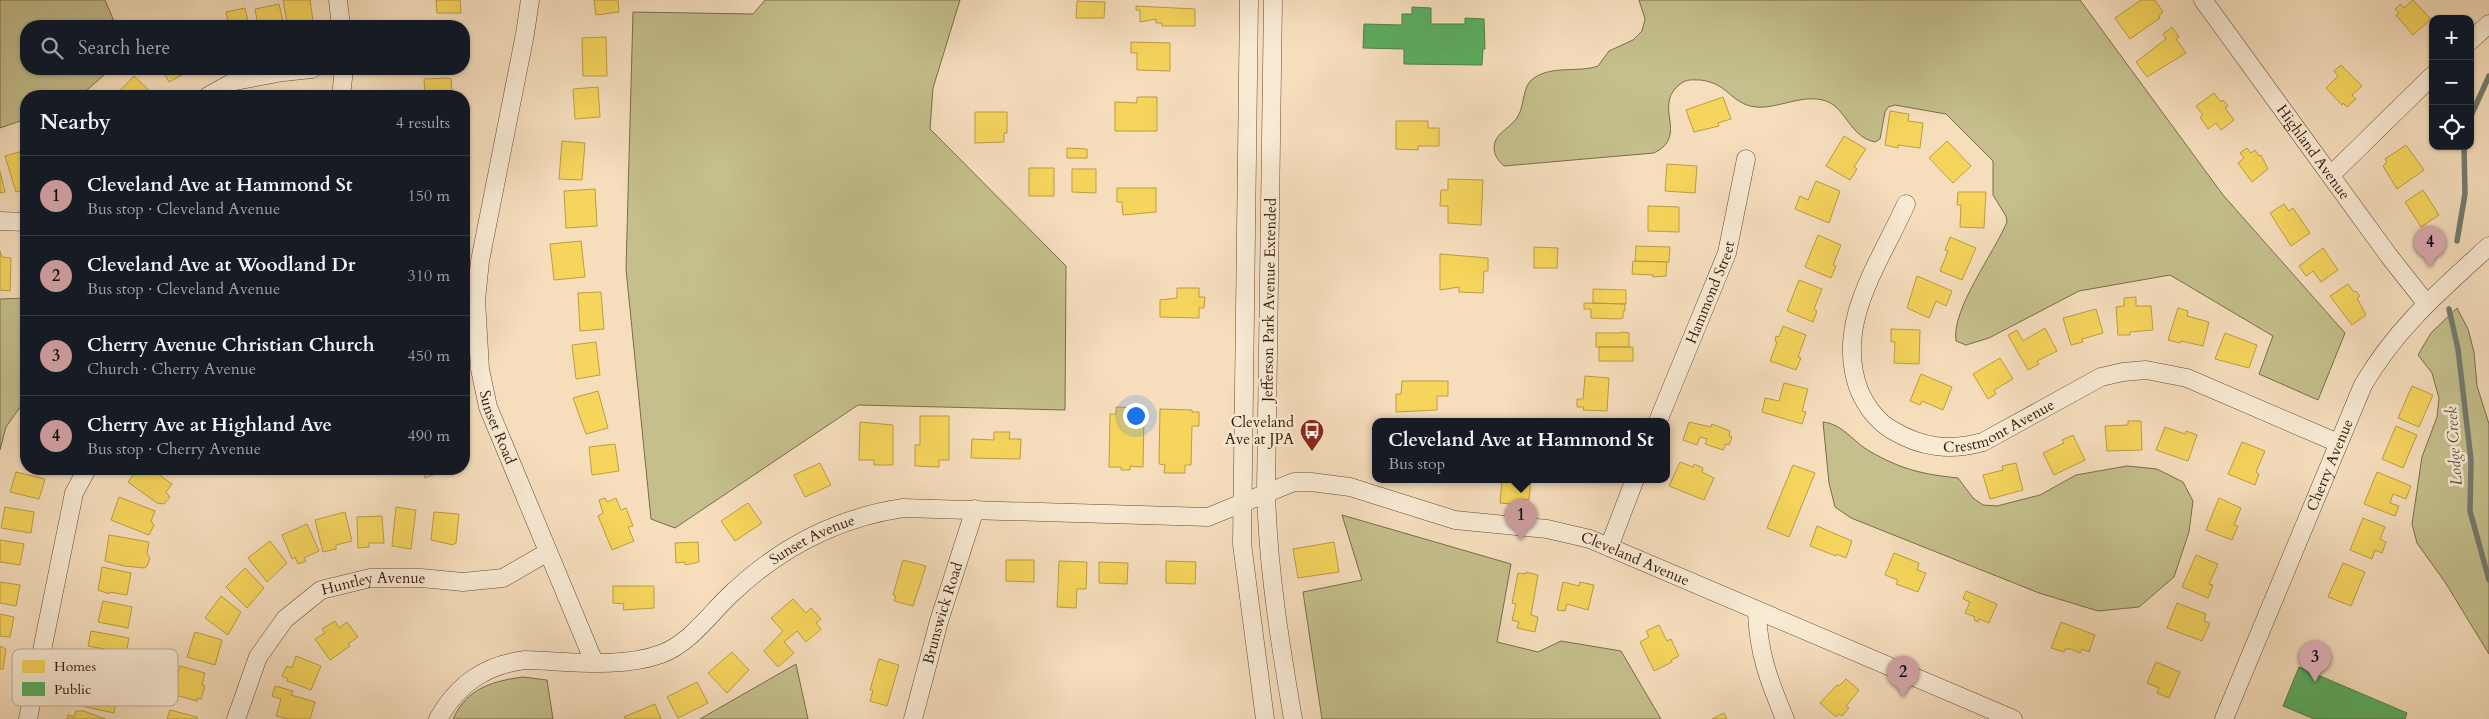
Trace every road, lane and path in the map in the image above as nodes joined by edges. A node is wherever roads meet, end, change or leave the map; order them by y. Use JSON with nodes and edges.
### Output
{"nodes":[{"id":1,"x":338,"y":0,"type":"edge"},
{"id":2,"x":530,"y":0,"type":"edge"},
{"id":3,"x":1249,"y":0,"type":"edge"},
{"id":4,"x":1273,"y":0,"type":"edge"},
{"id":5,"x":2203,"y":0,"type":"edge"},
{"id":6,"x":340,"y":20,"type":"edge"},
{"id":7,"x":2489,"y":24,"type":"edge"},
{"id":8,"x":2474,"y":37,"type":"edge"},
{"id":9,"x":269,"y":75,"type":"edge"},
{"id":10,"x":343,"y":75,"type":"edge"},
{"id":11,"x":2429,"y":79,"type":"edge"},
{"id":12,"x":220,"y":90,"type":"edge"},
{"id":13,"x":341,"y":90,"type":"edge"},
{"id":14,"x":1746,"y":159,"type":"dead end"},
{"id":15,"x":2331,"y":175,"type":"junction"},
{"id":16,"x":1906,"y":204,"type":"dead end"},
{"id":17,"x":0,"y":221,"type":"edge"},
{"id":18,"x":20,"y":222,"type":"edge"},
{"id":19,"x":2489,"y":246,"type":"edge"},
{"id":20,"x":2426,"y":303,"type":"junction"},
{"id":21,"x":1659,"y":418,"type":"edge"},
{"id":22,"x":2338,"y":443,"type":"junction"},
{"id":23,"x":84,"y":475,"type":"edge"},
{"id":24,"x":1633,"y":483,"type":"edge"},
{"id":25,"x":1266,"y":492,"type":"junction"},
{"id":26,"x":1241,"y":504,"type":"junction"},
{"id":27,"x":975,"y":509,"type":"junction"},
{"id":28,"x":1609,"y":547,"type":"junction"},
{"id":29,"x":548,"y":552,"type":"junction"},
{"id":30,"x":1757,"y":611,"type":"junction"},
{"id":31,"x":42,"y":649,"type":"edge"},
{"id":32,"x":594,"y":662,"type":"junction"},
{"id":33,"x":31,"y":706,"type":"edge"},
{"id":34,"x":28,"y":719,"type":"edge"},
{"id":35,"x":236,"y":719,"type":"edge"},
{"id":36,"x":438,"y":719,"type":"edge"},
{"id":37,"x":914,"y":719,"type":"edge"},
{"id":38,"x":1265,"y":719,"type":"edge"},
{"id":39,"x":1293,"y":719,"type":"edge"},
{"id":40,"x":1785,"y":719,"type":"edge"},
{"id":41,"x":2013,"y":719,"type":"edge"},
{"id":42,"x":2224,"y":719,"type":"edge"}],
"edges":[{"from":1,"to":6,"type":"street"},
{"from":2,"to":29,"type":"street","name":"Sunset Road"},
{"from":3,"to":26,"type":"street","name":"Jefferson Park Avenue Extended"},
{"from":4,"to":25,"type":"street","name":"Jefferson Park Avenue Extended"},
{"from":5,"to":15,"type":"street","name":"Highland Avenue"},
{"from":7,"to":8,"type":"street"},
{"from":9,"to":12,"type":"street"},
{"from":10,"to":13,"type":"street"},
{"from":11,"to":15,"type":"street"},
{"from":14,"to":21,"type":"street","name":"Hammond Street"},
{"from":15,"to":20,"type":"street","name":"Highland Avenue"},
{"from":16,"to":22,"type":"street","name":"Crestmont Avenue"},
{"from":17,"to":18,"type":"street"},
{"from":19,"to":20,"type":"street","name":"Cherry Avenue"},
{"from":20,"to":22,"type":"street","name":"Cherry Avenue"},
{"from":22,"to":42,"type":"street","name":"Cherry Avenue"},
{"from":23,"to":31,"type":"street"},
{"from":24,"to":28,"type":"street"},
{"from":25,"to":26,"type":"street","name":"Cleveland Avenue"},
{"from":25,"to":28,"type":"street","name":"Cleveland Avenue"},
{"from":25,"to":39,"type":"street","name":"Jefferson Park Avenue Extended"},
{"from":26,"to":27,"type":"street","name":"Sunset Avenue"},
{"from":26,"to":38,"type":"street","name":"Jefferson Park Avenue Extended"},
{"from":27,"to":32,"type":"street","name":"Sunset Avenue"},
{"from":27,"to":37,"type":"street","name":"Brunswick Road"},
{"from":28,"to":30,"type":"street","name":"Cleveland Avenue"},
{"from":29,"to":32,"type":"street","name":"Sunset Road"},
{"from":29,"to":35,"type":"street","name":"Huntley Avenue"},
{"from":30,"to":40,"type":"street"},
{"from":30,"to":41,"type":"street","name":"Cleveland Avenue"},
{"from":32,"to":36,"type":"street","name":"Sunset Avenue"},
{"from":33,"to":34,"type":"street"}]}
